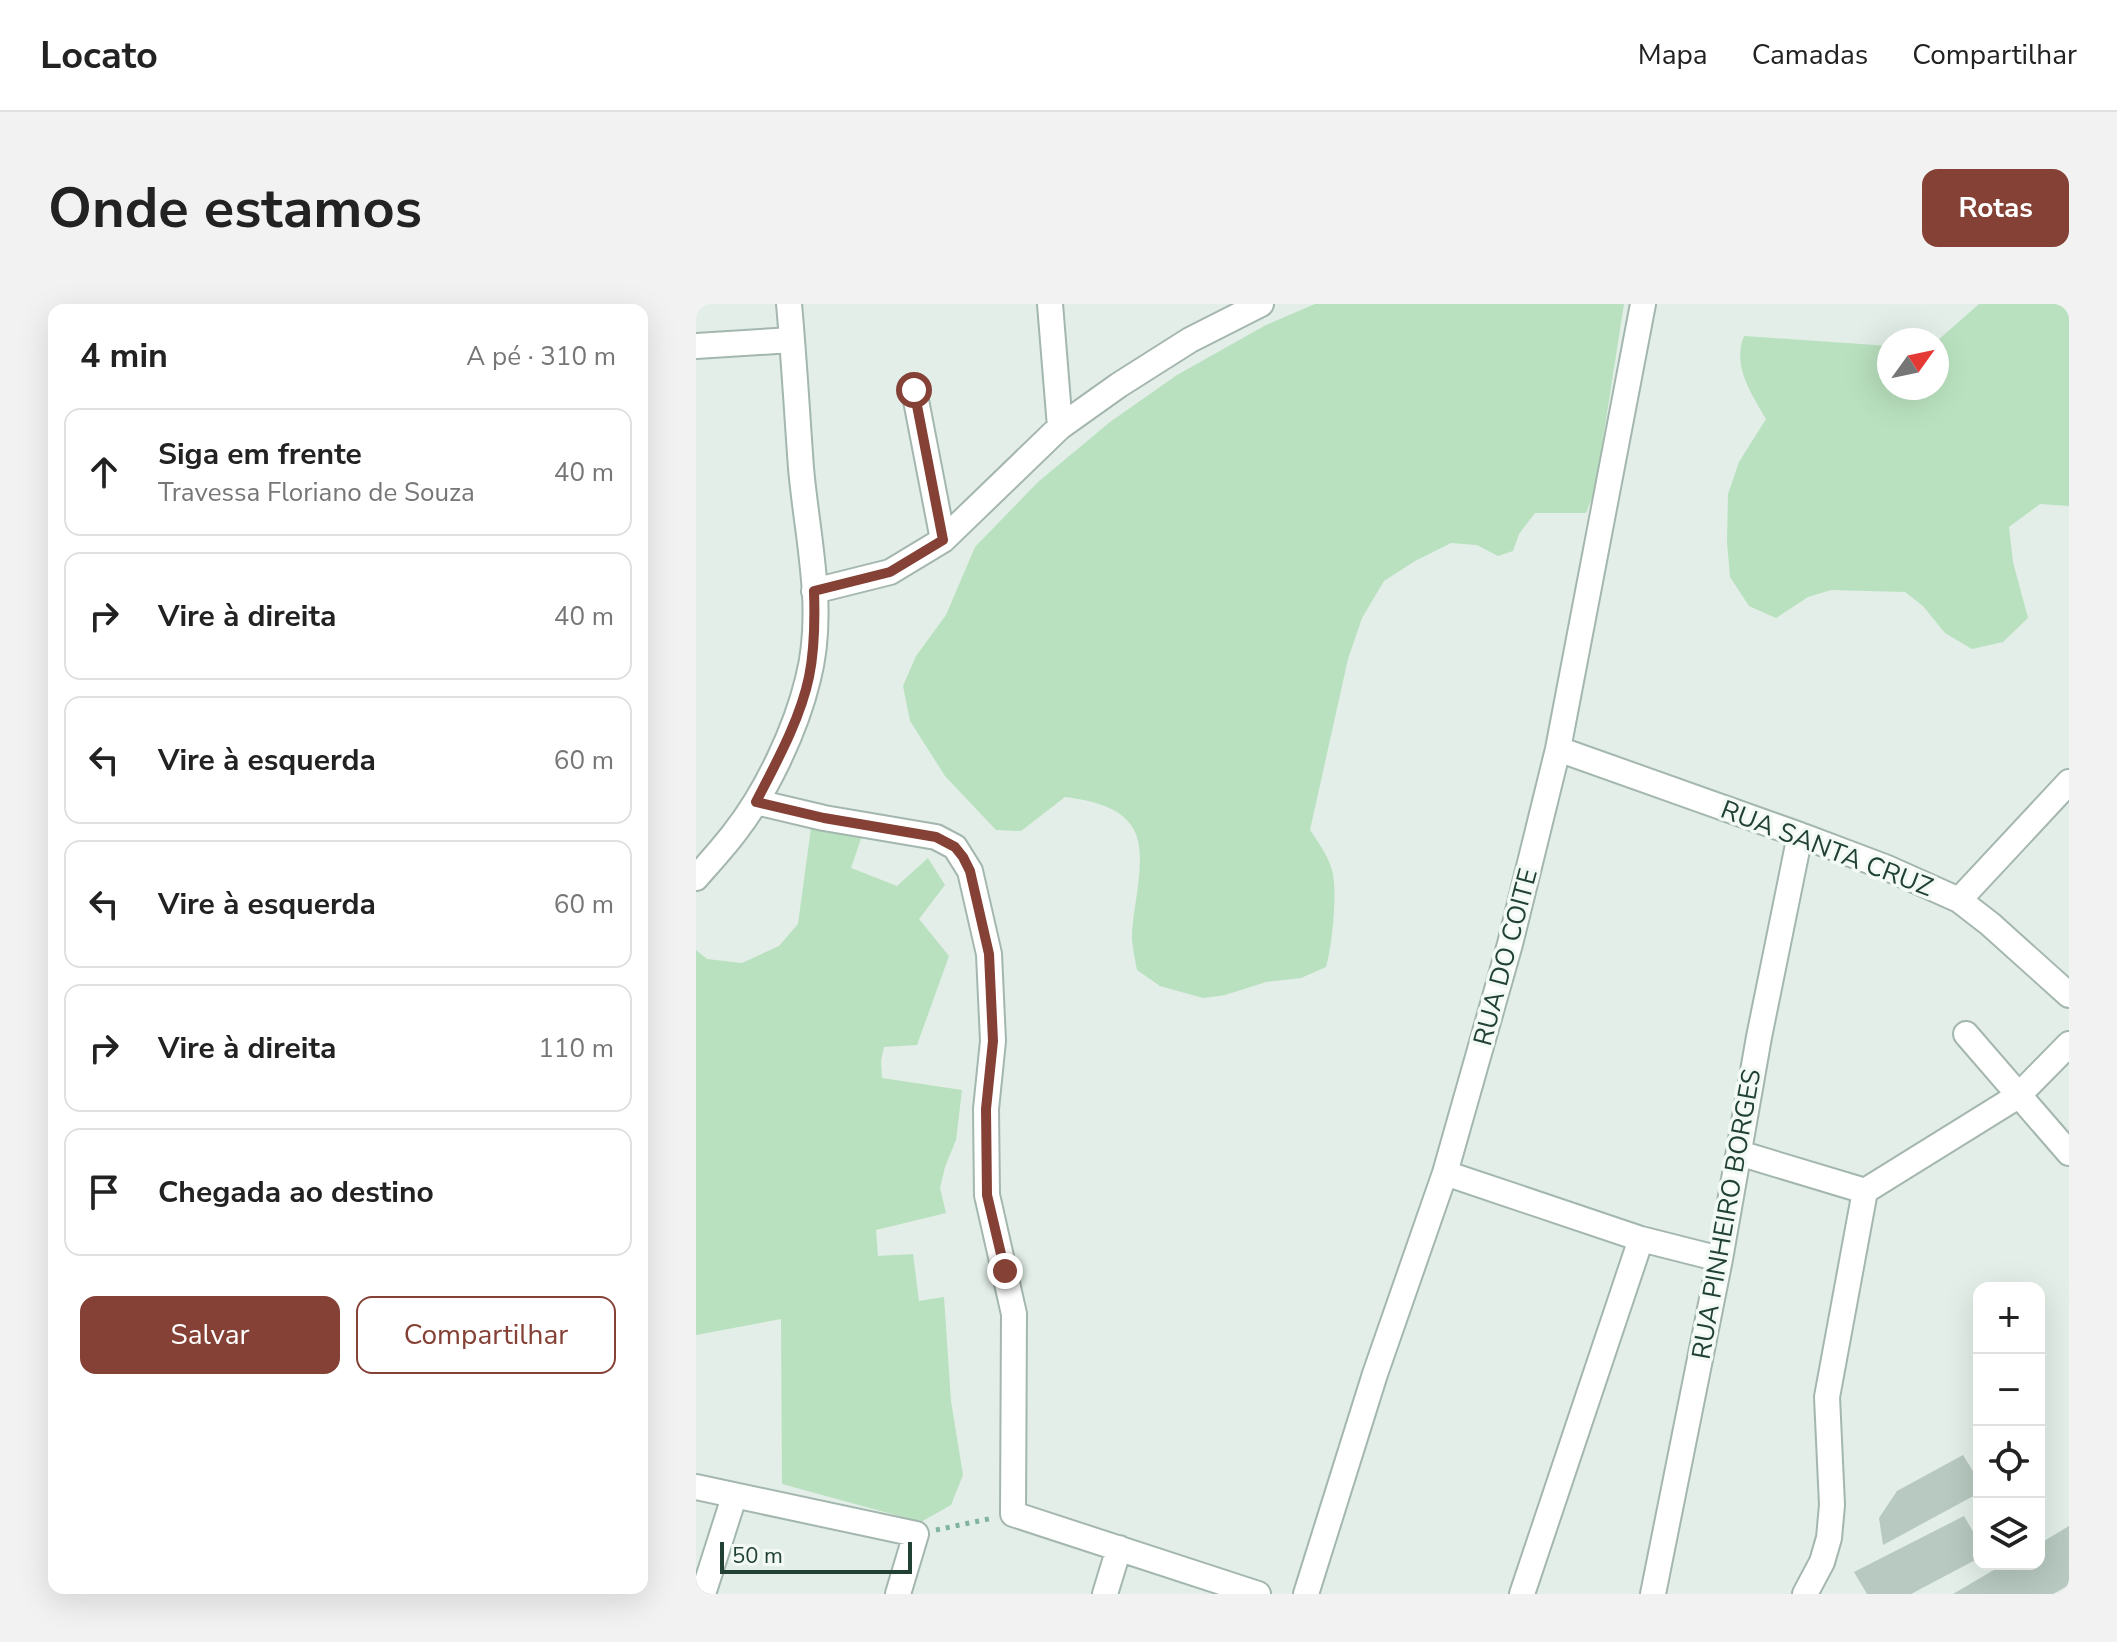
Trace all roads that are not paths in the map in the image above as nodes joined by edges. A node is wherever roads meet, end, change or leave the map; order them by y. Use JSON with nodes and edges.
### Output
{"nodes":[{"id":1,"x":789,"y":304,"type":"edge"},
{"id":2,"x":1050,"y":304,"type":"edge"},
{"id":3,"x":1261,"y":304,"type":"edge"},
{"id":4,"x":1643,"y":304,"type":"edge"},
{"id":5,"x":792,"y":340,"type":"junction"},
{"id":6,"x":696,"y":346,"type":"edge"},
{"id":7,"x":914,"y":390,"type":"dead end"},
{"id":8,"x":1060,"y":427,"type":"junction"},
{"id":9,"x":943,"y":540,"type":"junction"},
{"id":10,"x":814,"y":591,"type":"junction"},
{"id":11,"x":1558,"y":749,"type":"junction"},
{"id":12,"x":2069,"y":782,"type":"edge"},
{"id":13,"x":756,"y":802,"type":"junction"},
{"id":14,"x":1800,"y":835,"type":"junction"},
{"id":15,"x":696,"y":878,"type":"edge"},
{"id":16,"x":1959,"y":900,"type":"junction"},
{"id":17,"x":2069,"y":995,"type":"edge"},
{"id":18,"x":1966,"y":1034,"type":"dead end"},
{"id":19,"x":2069,"y":1044,"type":"edge"},
{"id":20,"x":2018,"y":1096,"type":"junction"},
{"id":21,"x":1739,"y":1153,"type":"junction"},
{"id":22,"x":2069,"y":1153,"type":"edge"},
{"id":23,"x":1445,"y":1173,"type":"junction"},
{"id":24,"x":1865,"y":1191,"type":"junction"},
{"id":25,"x":1641,"y":1239,"type":"junction"},
{"id":26,"x":1720,"y":1259,"type":"junction"},
{"id":27,"x":696,"y":1487,"type":"edge"},
{"id":28,"x":734,"y":1497,"type":"junction"},
{"id":29,"x":1119,"y":1548,"type":"junction"},
{"id":30,"x":703,"y":1594,"type":"edge"},
{"id":31,"x":898,"y":1594,"type":"edge"},
{"id":32,"x":1105,"y":1594,"type":"edge"},
{"id":33,"x":1258,"y":1594,"type":"edge"},
{"id":34,"x":1306,"y":1594,"type":"edge"},
{"id":35,"x":1522,"y":1594,"type":"edge"},
{"id":36,"x":1653,"y":1594,"type":"edge"},
{"id":37,"x":1805,"y":1594,"type":"edge"}],
"edges":[{"from":1,"to":5,"type":"street"},
{"from":2,"to":8,"type":"street"},
{"from":3,"to":8,"type":"street"},
{"from":4,"to":11,"type":"street","name":"RUA DO COITE"},
{"from":5,"to":6,"type":"street"},
{"from":5,"to":10,"type":"street"},
{"from":7,"to":9,"type":"street"},
{"from":8,"to":9,"type":"street"},
{"from":9,"to":10,"type":"street"},
{"from":10,"to":13,"type":"street"},
{"from":11,"to":14,"type":"street","name":"RUA SANTA CRUZ"},
{"from":11,"to":23,"type":"street","name":"RUA DO COITE"},
{"from":12,"to":16,"type":"street"},
{"from":13,"to":15,"type":"street"},
{"from":13,"to":29,"type":"street"},
{"from":14,"to":16,"type":"street","name":"RUA SANTA CRUZ"},
{"from":14,"to":21,"type":"street","name":"RUA PINHEIRO BORGES"},
{"from":16,"to":17,"type":"street","name":"RUA SANTA CRUZ"},
{"from":18,"to":20,"type":"street"},
{"from":19,"to":20,"type":"street"},
{"from":20,"to":22,"type":"street"},
{"from":20,"to":24,"type":"street"},
{"from":21,"to":24,"type":"street"},
{"from":21,"to":26,"type":"street","name":"RUA PINHEIRO BORGES"},
{"from":23,"to":25,"type":"street"},
{"from":23,"to":34,"type":"street","name":"RUA DO COITE"},
{"from":24,"to":37,"type":"street"},
{"from":25,"to":26,"type":"street"},
{"from":25,"to":35,"type":"street"},
{"from":26,"to":36,"type":"street","name":"RUA PINHEIRO BORGES"},
{"from":27,"to":28,"type":"street"},
{"from":28,"to":30,"type":"street"},
{"from":28,"to":31,"type":"street"},
{"from":29,"to":32,"type":"street"},
{"from":29,"to":33,"type":"street"}]}
